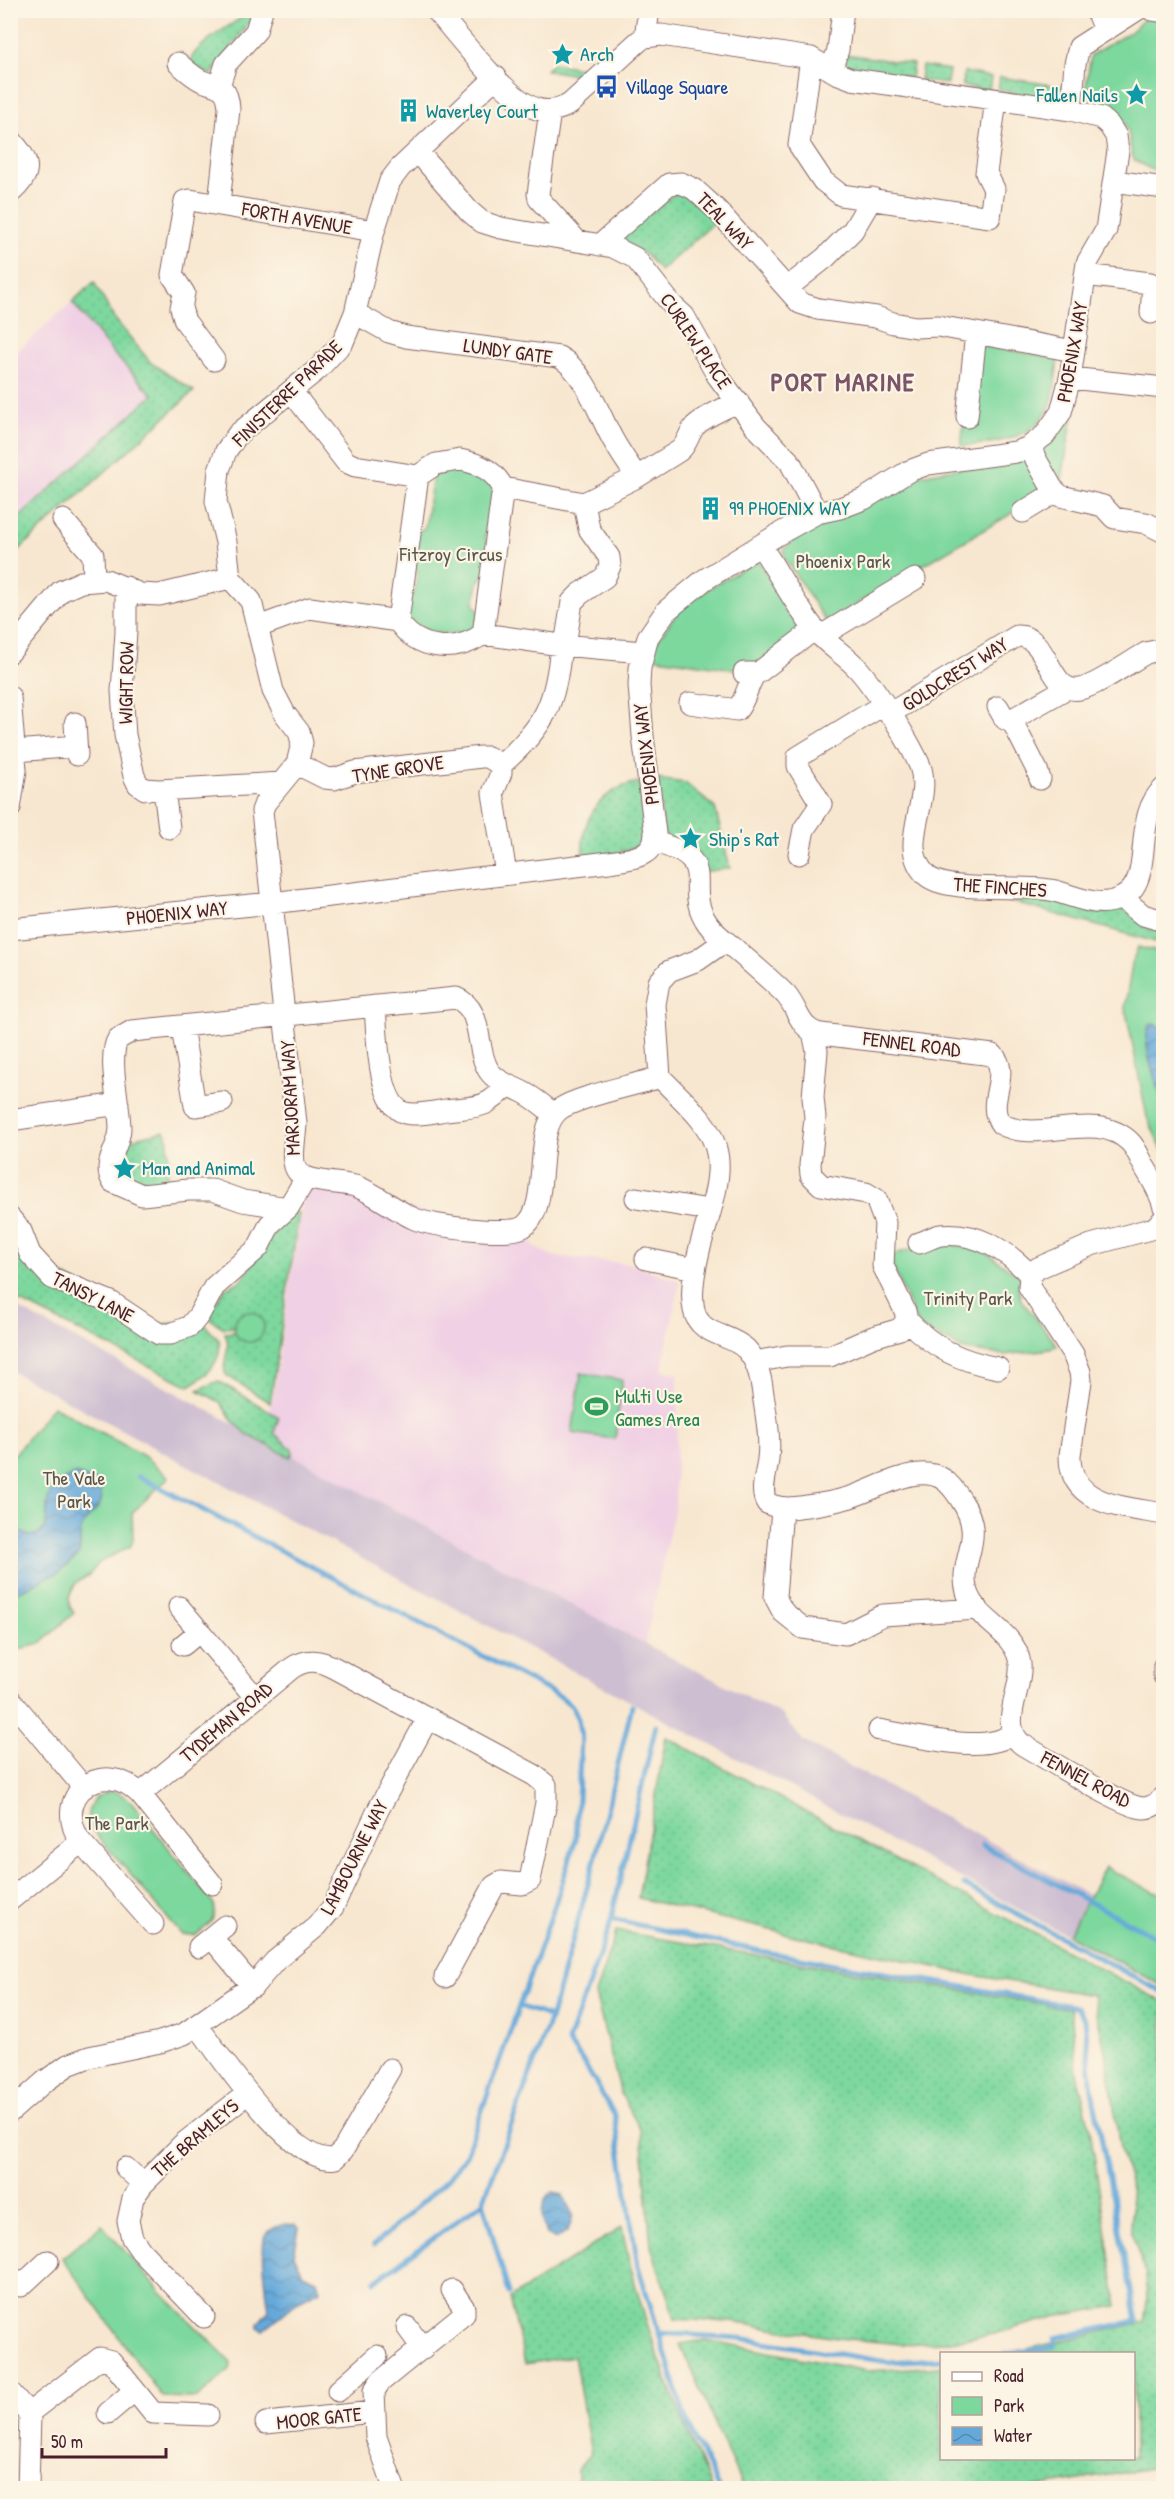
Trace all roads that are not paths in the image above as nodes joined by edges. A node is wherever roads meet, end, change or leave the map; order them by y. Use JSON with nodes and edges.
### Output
{"nodes":[{"id":1,"x":262,"y":10,"type":"edge"},
{"id":2,"x":436,"y":10,"type":"edge"},
{"id":3,"x":649,"y":10,"type":"edge"},
{"id":4,"x":843,"y":10,"type":"edge"},
{"id":5,"x":1096,"y":10,"type":"edge"},
{"id":6,"x":1137,"y":10,"type":"edge"},
{"id":7,"x":1152,"y":10,"type":"edge"},
{"id":8,"x":1164,"y":12,"type":"edge"},
{"id":9,"x":1104,"y":30,"type":"junction"},
{"id":10,"x":645,"y":37,"type":"junction"},
{"id":11,"x":811,"y":58,"type":"junction"},
{"id":12,"x":178,"y":63,"type":"dead end"},
{"id":13,"x":831,"y":70,"type":"junction"},
{"id":14,"x":496,"y":77,"type":"junction"},
{"id":15,"x":219,"y":86,"type":"junction"},
{"id":16,"x":996,"y":100,"type":"junction"},
{"id":17,"x":1071,"y":110,"type":"junction"},
{"id":18,"x":550,"y":111,"type":"junction"},
{"id":19,"x":10,"y":140,"type":"edge"},
{"id":20,"x":418,"y":152,"type":"junction"},
{"id":21,"x":1114,"y":181,"type":"junction"},
{"id":22,"x":1164,"y":188,"type":"edge"},
{"id":23,"x":10,"y":193,"type":"edge"},
{"id":24,"x":872,"y":198,"type":"junction"},
{"id":25,"x":219,"y":204,"type":"junction"},
{"id":26,"x":374,"y":231,"type":"junction"},
{"id":27,"x":577,"y":241,"type":"junction"},
{"id":28,"x":600,"y":244,"type":"junction"},
{"id":29,"x":1085,"y":275,"type":"junction"},
{"id":30,"x":787,"y":288,"type":"junction"},
{"id":31,"x":355,"y":314,"type":"junction"},
{"id":32,"x":1151,"y":314,"type":"dead end"},
{"id":33,"x":976,"y":333,"type":"junction"},
{"id":34,"x":1074,"y":351,"type":"junction"},
{"id":35,"x":214,"y":360,"type":"dead end"},
{"id":36,"x":1070,"y":378,"type":"junction"},
{"id":37,"x":1164,"y":388,"type":"edge"},
{"id":38,"x":292,"y":392,"type":"junction"},
{"id":39,"x":738,"y":401,"type":"junction"},
{"id":40,"x":967,"y":417,"type":"dead end"},
{"id":41,"x":1029,"y":447,"type":"junction"},
{"id":42,"x":418,"y":476,"type":"junction"},
{"id":43,"x":637,"y":477,"type":"junction"},
{"id":44,"x":503,"y":488,"type":"junction"},
{"id":45,"x":1056,"y":492,"type":"junction"},
{"id":46,"x":584,"y":503,"type":"junction"},
{"id":47,"x":817,"y":513,"type":"junction"},
{"id":48,"x":1023,"y":513,"type":"dead end"},
{"id":49,"x":63,"y":520,"type":"dead end"},
{"id":50,"x":1164,"y":532,"type":"edge"},
{"id":51,"x":761,"y":546,"type":"junction"},
{"id":52,"x":230,"y":578,"type":"junction"},
{"id":53,"x":94,"y":579,"type":"junction"},
{"id":54,"x":915,"y":579,"type":"dead end"},
{"id":55,"x":126,"y":587,"type":"junction"},
{"id":56,"x":398,"y":621,"type":"junction"},
{"id":57,"x":258,"y":627,"type":"junction"},
{"id":58,"x":818,"y":633,"type":"junction"},
{"id":59,"x":483,"y":634,"type":"junction"},
{"id":60,"x":563,"y":645,"type":"junction"},
{"id":61,"x":10,"y":652,"type":"edge"},
{"id":62,"x":643,"y":652,"type":"junction"},
{"id":63,"x":1164,"y":653,"type":"edge"},
{"id":64,"x":1067,"y":688,"type":"junction"},
{"id":65,"x":10,"y":697,"type":"edge"},
{"id":66,"x":690,"y":703,"type":"dead end"},
{"id":67,"x":886,"y":710,"type":"junction"},
{"id":68,"x":75,"y":723,"type":"dead end"},
{"id":69,"x":16,"y":751,"type":"junction"},
{"id":70,"x":297,"y":764,"type":"junction"},
{"id":71,"x":501,"y":765,"type":"junction"},
{"id":72,"x":1040,"y":779,"type":"dead end"},
{"id":73,"x":281,"y":783,"type":"junction"},
{"id":74,"x":1164,"y":788,"type":"edge"},
{"id":75,"x":164,"y":790,"type":"junction"},
{"id":76,"x":12,"y":795,"type":"edge"},
{"id":77,"x":171,"y":828,"type":"dead end"},
{"id":78,"x":654,"y":842,"type":"junction"},
{"id":79,"x":799,"y":854,"type":"dead end"},
{"id":80,"x":506,"y":874,"type":"junction"},
{"id":81,"x":1122,"y":898,"type":"junction"},
{"id":82,"x":272,"y":903,"type":"junction"},
{"id":83,"x":1164,"y":921,"type":"edge"},
{"id":84,"x":10,"y":929,"type":"edge"},
{"id":85,"x":725,"y":941,"type":"junction"},
{"id":86,"x":375,"y":1006,"type":"junction"},
{"id":87,"x":285,"y":1016,"type":"junction"},
{"id":88,"x":182,"y":1027,"type":"junction"},
{"id":89,"x":813,"y":1032,"type":"junction"},
{"id":90,"x":660,"y":1077,"type":"junction"},
{"id":91,"x":508,"y":1085,"type":"junction"},
{"id":92,"x":222,"y":1102,"type":"dead end"},
{"id":93,"x":118,"y":1104,"type":"junction"},
{"id":94,"x":554,"y":1114,"type":"junction"},
{"id":95,"x":10,"y":1120,"type":"edge"},
{"id":96,"x":306,"y":1178,"type":"junction"},
{"id":97,"x":636,"y":1198,"type":"dead end"},
{"id":98,"x":1164,"y":1207,"type":"edge"},
{"id":99,"x":288,"y":1208,"type":"junction"},
{"id":100,"x":709,"y":1210,"type":"junction"},
{"id":101,"x":10,"y":1218,"type":"edge"},
{"id":102,"x":1164,"y":1219,"type":"edge"},
{"id":103,"x":919,"y":1244,"type":"dead end"},
{"id":104,"x":646,"y":1259,"type":"dead end"},
{"id":105,"x":695,"y":1269,"type":"junction"},
{"id":106,"x":1030,"y":1275,"type":"junction"},
{"id":107,"x":907,"y":1320,"type":"junction"},
{"id":108,"x":755,"y":1362,"type":"junction"},
{"id":109,"x":998,"y":1368,"type":"dead end"},
{"id":110,"x":782,"y":1509,"type":"junction"},
{"id":111,"x":1164,"y":1514,"type":"edge"},
{"id":112,"x":179,"y":1607,"type":"dead end"},
{"id":113,"x":978,"y":1609,"type":"junction"},
{"id":114,"x":200,"y":1631,"type":"junction"},
{"id":115,"x":183,"y":1645,"type":"dead end"},
{"id":116,"x":1164,"y":1666,"type":"edge"},
{"id":117,"x":1164,"y":1676,"type":"edge"},
{"id":118,"x":255,"y":1697,"type":"junction"},
{"id":119,"x":10,"y":1700,"type":"edge"},
{"id":120,"x":428,"y":1718,"type":"junction"},
{"id":121,"x":879,"y":1730,"type":"dead end"},
{"id":122,"x":1012,"y":1733,"type":"junction"},
{"id":123,"x":84,"y":1788,"type":"junction"},
{"id":124,"x":140,"y":1794,"type":"junction"},
{"id":125,"x":1164,"y":1797,"type":"edge"},
{"id":126,"x":81,"y":1842,"type":"junction"},
{"id":127,"x":212,"y":1884,"type":"dead end"},
{"id":128,"x":10,"y":1900,"type":"edge"},
{"id":129,"x":153,"y":1924,"type":"dead end"},
{"id":130,"x":212,"y":1937,"type":"dead end"},
{"id":131,"x":445,"y":1977,"type":"dead end"},
{"id":132,"x":252,"y":1987,"type":"junction"},
{"id":133,"x":198,"y":2026,"type":"junction"},
{"id":134,"x":391,"y":2070,"type":"dead end"},
{"id":135,"x":248,"y":2093,"type":"junction"},
{"id":136,"x":10,"y":2112,"type":"edge"},
{"id":137,"x":126,"y":2168,"type":"dead end"},
{"id":138,"x":142,"y":2184,"type":"junction"},
{"id":139,"x":48,"y":2262,"type":"dead end"},
{"id":140,"x":10,"y":2285,"type":"edge"},
{"id":141,"x":452,"y":2290,"type":"dead end"},
{"id":142,"x":204,"y":2317,"type":"dead end"},
{"id":143,"x":407,"y":2327,"type":"dead end"},
{"id":144,"x":423,"y":2349,"type":"junction"},
{"id":145,"x":376,"y":2356,"type":"dead end"},
{"id":146,"x":356,"y":2374,"type":"junction"},
{"id":147,"x":376,"y":2386,"type":"junction"},
{"id":148,"x":134,"y":2391,"type":"junction"},
{"id":149,"x":338,"y":2391,"type":"dead end"},
{"id":150,"x":10,"y":2392,"type":"edge"},
{"id":151,"x":373,"y":2412,"type":"junction"},
{"id":152,"x":29,"y":2413,"type":"junction"},
{"id":153,"x":108,"y":2413,"type":"dead end"},
{"id":154,"x":208,"y":2415,"type":"dead end"},
{"id":155,"x":266,"y":2424,"type":"dead end"},
{"id":156,"x":28,"y":2488,"type":"edge"},
{"id":157,"x":394,"y":2488,"type":"edge"}],
"edges":[{"from":1,"to":15,"type":"street"},
{"from":2,"to":14,"type":"street"},
{"from":3,"to":10,"type":"street"},
{"from":4,"to":13,"type":"street"},
{"from":5,"to":9,"type":"street"},
{"from":6,"to":9,"type":"street"},
{"from":7,"to":8,"type":"street"},
{"from":9,"to":17,"type":"street"},
{"from":10,"to":11,"type":"street","name":"PHOENIX WAY"},
{"from":10,"to":18,"type":"street"},
{"from":11,"to":13,"type":"street","name":"PHOENIX WAY"},
{"from":11,"to":24,"type":"street"},
{"from":12,"to":15,"type":"street"},
{"from":13,"to":16,"type":"street","name":"PHOENIX WAY"},
{"from":14,"to":18,"type":"street"},
{"from":14,"to":20,"type":"street","name":"FINISTERRE PARADE"},
{"from":15,"to":25,"type":"street","name":"FORTH AVENUE"},
{"from":16,"to":17,"type":"street","name":"PHOENIX WAY"},
{"from":16,"to":24,"type":"street"},
{"from":17,"to":21,"type":"street","name":"PHOENIX WAY"},
{"from":18,"to":27,"type":"street"},
{"from":19,"to":23,"type":"street"},
{"from":20,"to":26,"type":"street","name":"FINISTERRE PARADE"},
{"from":20,"to":27,"type":"street","name":"CURLEW PLACE"},
{"from":21,"to":22,"type":"street"},
{"from":21,"to":29,"type":"street","name":"PHOENIX WAY"},
{"from":24,"to":30,"type":"street"},
{"from":25,"to":26,"type":"street","name":"FORTH AVENUE"},
{"from":25,"to":35,"type":"street","name":"FORTH AVENUE"},
{"from":26,"to":31,"type":"street","name":"FINISTERRE PARADE"},
{"from":27,"to":28,"type":"street","name":"CURLEW PLACE"},
{"from":28,"to":30,"type":"street","name":"TEAL WAY"},
{"from":28,"to":39,"type":"street","name":"CURLEW PLACE"},
{"from":29,"to":32,"type":"street","name":"PHOENIX WAY"},
{"from":29,"to":34,"type":"street","name":"PHOENIX WAY"},
{"from":30,"to":33,"type":"street","name":"TEAL WAY"},
{"from":31,"to":38,"type":"street","name":"FINISTERRE PARADE"},
{"from":31,"to":43,"type":"street","name":"LUNDY GATE"},
{"from":33,"to":34,"type":"street","name":"TEAL WAY"},
{"from":33,"to":40,"type":"street"},
{"from":34,"to":36,"type":"street","name":"PHOENIX WAY"},
{"from":36,"to":37,"type":"street"},
{"from":36,"to":41,"type":"street","name":"PHOENIX WAY"},
{"from":38,"to":42,"type":"street"},
{"from":38,"to":52,"type":"street","name":"FINISTERRE PARADE"},
{"from":39,"to":43,"type":"street"},
{"from":39,"to":47,"type":"street","name":"CURLEW PLACE"},
{"from":41,"to":45,"type":"street"},
{"from":41,"to":47,"type":"street","name":"PHOENIX WAY"},
{"from":42,"to":44,"type":"street"},
{"from":42,"to":56,"type":"street"},
{"from":43,"to":46,"type":"street"},
{"from":44,"to":46,"type":"street"},
{"from":44,"to":59,"type":"street"},
{"from":45,"to":48,"type":"street"},
{"from":45,"to":50,"type":"street"},
{"from":46,"to":60,"type":"street"},
{"from":47,"to":51,"type":"street","name":"PHOENIX WAY"},
{"from":49,"to":53,"type":"street"},
{"from":51,"to":58,"type":"street","name":"THE FINCHES"},
{"from":51,"to":62,"type":"street","name":"PHOENIX WAY"},
{"from":52,"to":55,"type":"street"},
{"from":52,"to":57,"type":"street"},
{"from":53,"to":55,"type":"street"},
{"from":53,"to":61,"type":"street"},
{"from":54,"to":58,"type":"street"},
{"from":55,"to":75,"type":"street","name":"WIGHT ROW"},
{"from":56,"to":57,"type":"street"},
{"from":56,"to":59,"type":"street"},
{"from":57,"to":70,"type":"street"},
{"from":58,"to":66,"type":"street"},
{"from":58,"to":67,"type":"street","name":"THE FINCHES"},
{"from":59,"to":60,"type":"street"},
{"from":60,"to":62,"type":"street"},
{"from":60,"to":71,"type":"street"},
{"from":62,"to":78,"type":"street","name":"PHOENIX WAY"},
{"from":63,"to":64,"type":"street"},
{"from":64,"to":67,"type":"street","name":"GOLDCREST WAY"},
{"from":64,"to":72,"type":"street"},
{"from":65,"to":69,"type":"street"},
{"from":67,"to":79,"type":"street","name":"GOLDCREST WAY"},
{"from":67,"to":81,"type":"street","name":"THE FINCHES"},
{"from":68,"to":69,"type":"street"},
{"from":69,"to":76,"type":"street"},
{"from":70,"to":71,"type":"street","name":"TYNE GROVE"},
{"from":70,"to":73,"type":"street"},
{"from":71,"to":80,"type":"street"},
{"from":73,"to":75,"type":"street","name":"WIGHT ROW"},
{"from":73,"to":82,"type":"street"},
{"from":74,"to":81,"type":"street"},
{"from":75,"to":77,"type":"street"},
{"from":78,"to":80,"type":"street","name":"PHOENIX WAY"},
{"from":78,"to":85,"type":"street"},
{"from":80,"to":82,"type":"street","name":"PHOENIX WAY"},
{"from":81,"to":83,"type":"street"},
{"from":82,"to":84,"type":"street","name":"PHOENIX WAY"},
{"from":82,"to":87,"type":"street","name":"MARJORAM WAY"},
{"from":85,"to":89,"type":"street"},
{"from":85,"to":90,"type":"street"},
{"from":86,"to":87,"type":"street"},
{"from":86,"to":91,"type":"street"},
{"from":86,"to":91,"type":"street"},
{"from":87,"to":88,"type":"street"},
{"from":87,"to":96,"type":"street","name":"MARJORAM WAY"},
{"from":88,"to":92,"type":"street"},
{"from":88,"to":93,"type":"street"},
{"from":89,"to":98,"type":"street","name":"FENNEL ROAD"},
{"from":89,"to":107,"type":"street"},
{"from":90,"to":94,"type":"street"},
{"from":90,"to":100,"type":"street"},
{"from":91,"to":94,"type":"street"},
{"from":93,"to":95,"type":"street"},
{"from":93,"to":99,"type":"street"},
{"from":94,"to":96,"type":"street","name":"MARJORAM WAY"},
{"from":96,"to":99,"type":"street","name":"TANSY LANE"},
{"from":97,"to":100,"type":"street"},
{"from":99,"to":101,"type":"street","name":"TANSY LANE"},
{"from":100,"to":105,"type":"street"},
{"from":102,"to":106,"type":"street"},
{"from":103,"to":106,"type":"street"},
{"from":104,"to":105,"type":"street"},
{"from":105,"to":108,"type":"street"},
{"from":106,"to":111,"type":"street"},
{"from":107,"to":108,"type":"street"},
{"from":107,"to":109,"type":"street"},
{"from":108,"to":110,"type":"street"},
{"from":110,"to":113,"type":"street"},
{"from":110,"to":113,"type":"street"},
{"from":112,"to":114,"type":"street"},
{"from":113,"to":122,"type":"street"},
{"from":114,"to":115,"type":"street"},
{"from":114,"to":118,"type":"street"},
{"from":116,"to":117,"type":"street"},
{"from":118,"to":120,"type":"street","name":"TYDEMAN ROAD"},
{"from":118,"to":124,"type":"street","name":"TYDEMAN ROAD"},
{"from":119,"to":123,"type":"street"},
{"from":120,"to":131,"type":"street","name":"TYDEMAN ROAD"},
{"from":120,"to":132,"type":"street","name":"LAMBOURNE WAY"},
{"from":121,"to":122,"type":"street"},
{"from":122,"to":125,"type":"street","name":"FENNEL ROAD"},
{"from":123,"to":124,"type":"street"},
{"from":123,"to":126,"type":"street"},
{"from":124,"to":127,"type":"street"},
{"from":126,"to":128,"type":"street"},
{"from":126,"to":129,"type":"street"},
{"from":130,"to":132,"type":"street"},
{"from":132,"to":133,"type":"street","name":"LAMBOURNE WAY"},
{"from":133,"to":135,"type":"street","name":"THE BRAMLEYS"},
{"from":133,"to":136,"type":"street","name":"LAMBOURNE WAY"},
{"from":134,"to":135,"type":"street","name":"THE BRAMLEYS"},
{"from":135,"to":138,"type":"street","name":"THE BRAMLEYS"},
{"from":137,"to":138,"type":"street","name":"THE BRAMLEYS"},
{"from":138,"to":142,"type":"street","name":"THE BRAMLEYS"},
{"from":139,"to":140,"type":"street"},
{"from":141,"to":144,"type":"street","name":"MOOR GATE"},
{"from":143,"to":144,"type":"street"},
{"from":144,"to":147,"type":"street","name":"MOOR GATE"},
{"from":145,"to":146,"type":"street","name":"MOOR GATE"},
{"from":146,"to":147,"type":"street","name":"MOOR GATE"},
{"from":146,"to":149,"type":"street","name":"MOOR GATE"},
{"from":147,"to":151,"type":"street","name":"MOOR GATE"},
{"from":148,"to":152,"type":"street"},
{"from":148,"to":153,"type":"street"},
{"from":148,"to":154,"type":"street"},
{"from":150,"to":152,"type":"street"},
{"from":151,"to":155,"type":"street","name":"MOOR GATE"},
{"from":151,"to":157,"type":"street","name":"MOOR GATE"},
{"from":152,"to":156,"type":"street"}]}
